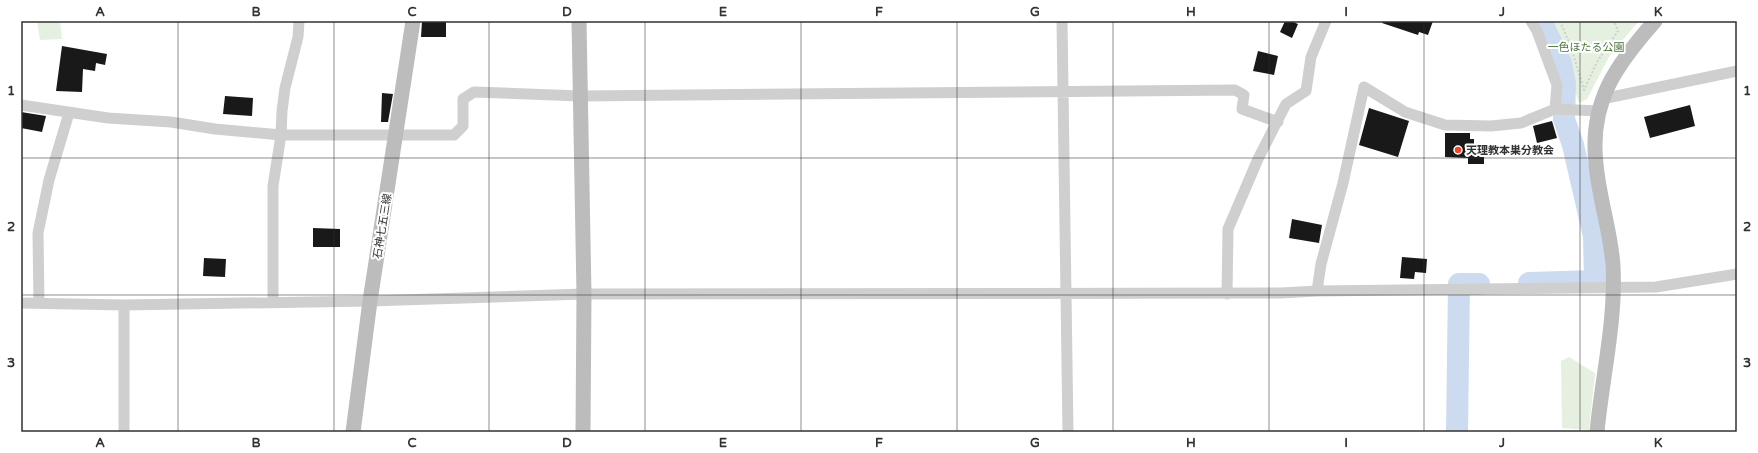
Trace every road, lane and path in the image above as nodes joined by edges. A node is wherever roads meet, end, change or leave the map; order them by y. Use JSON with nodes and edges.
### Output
{"nodes":[{"id":1,"x":299,"y":21,"type":"edge"},
{"id":2,"x":414,"y":21,"type":"edge"},
{"id":3,"x":579,"y":21,"type":"edge"},
{"id":4,"x":1062,"y":21,"type":"edge"},
{"id":5,"x":1326,"y":21,"type":"edge"},
{"id":6,"x":1531,"y":21,"type":"edge"},
{"id":7,"x":1560,"y":21,"type":"edge"},
{"id":8,"x":1614,"y":21,"type":"edge"},
{"id":9,"x":1655,"y":21,"type":"edge"},
{"id":10,"x":1737,"y":71,"type":"edge"},
{"id":11,"x":1063,"y":91,"type":"junction"},
{"id":12,"x":580,"y":96,"type":"junction"},
{"id":13,"x":21,"y":105,"type":"edge"},
{"id":14,"x":1601,"y":105,"type":"junction"},
{"id":15,"x":1555,"y":109,"type":"junction"},
{"id":16,"x":69,"y":113,"type":"junction"},
{"id":17,"x":1278,"y":122,"type":"junction"},
{"id":18,"x":281,"y":135,"type":"junction"},
{"id":19,"x":396,"y":136,"type":"junction"},
{"id":20,"x":1737,"y":274,"type":"edge"},
{"id":21,"x":1613,"y":288,"type":"junction"},
{"id":22,"x":1318,"y":291,"type":"junction"},
{"id":23,"x":584,"y":294,"type":"junction"},
{"id":24,"x":1066,"y":294,"type":"junction"},
{"id":25,"x":1227,"y":294,"type":"junction"},
{"id":26,"x":370,"y":301,"type":"junction"},
{"id":27,"x":273,"y":302,"type":"junction"},
{"id":28,"x":21,"y":303,"type":"edge"},
{"id":29,"x":39,"y":303,"type":"junction"},
{"id":30,"x":124,"y":305,"type":"junction"},
{"id":31,"x":124,"y":432,"type":"edge"},
{"id":32,"x":353,"y":432,"type":"edge"},
{"id":33,"x":583,"y":432,"type":"edge"},
{"id":34,"x":1068,"y":432,"type":"edge"},
{"id":35,"x":1597,"y":432,"type":"edge"}],
"edges":[{"from":1,"to":18,"type":"street"},
{"from":2,"to":19,"type":"street","name":"石神七五三線"},
{"from":3,"to":12,"type":"street"},
{"from":4,"to":11,"type":"street"},
{"from":5,"to":17,"type":"street"},
{"from":6,"to":15,"type":"street"},
{"from":7,"to":8,"type":"path"},
{"from":9,"to":14,"type":"street"},
{"from":10,"to":14,"type":"street"},
{"from":11,"to":12,"type":"street"},
{"from":11,"to":17,"type":"street"},
{"from":11,"to":24,"type":"street"},
{"from":12,"to":19,"type":"street"},
{"from":12,"to":23,"type":"street"},
{"from":13,"to":16,"type":"street"},
{"from":14,"to":15,"type":"street"},
{"from":14,"to":21,"type":"street"},
{"from":15,"to":22,"type":"street"},
{"from":16,"to":18,"type":"street"},
{"from":16,"to":29,"type":"street"},
{"from":17,"to":25,"type":"street"},
{"from":18,"to":19,"type":"street"},
{"from":18,"to":27,"type":"street"},
{"from":19,"to":26,"type":"street","name":"石神七五三線"},
{"from":20,"to":21,"type":"street"},
{"from":21,"to":22,"type":"street"},
{"from":21,"to":35,"type":"street"},
{"from":22,"to":25,"type":"street"},
{"from":23,"to":24,"type":"street"},
{"from":23,"to":26,"type":"street"},
{"from":23,"to":33,"type":"street"},
{"from":24,"to":25,"type":"street"},
{"from":24,"to":34,"type":"street"},
{"from":26,"to":27,"type":"street"},
{"from":26,"to":32,"type":"street","name":"石神七五三線"},
{"from":27,"to":30,"type":"street"},
{"from":28,"to":29,"type":"street"},
{"from":29,"to":30,"type":"street"},
{"from":30,"to":31,"type":"street"}]}
